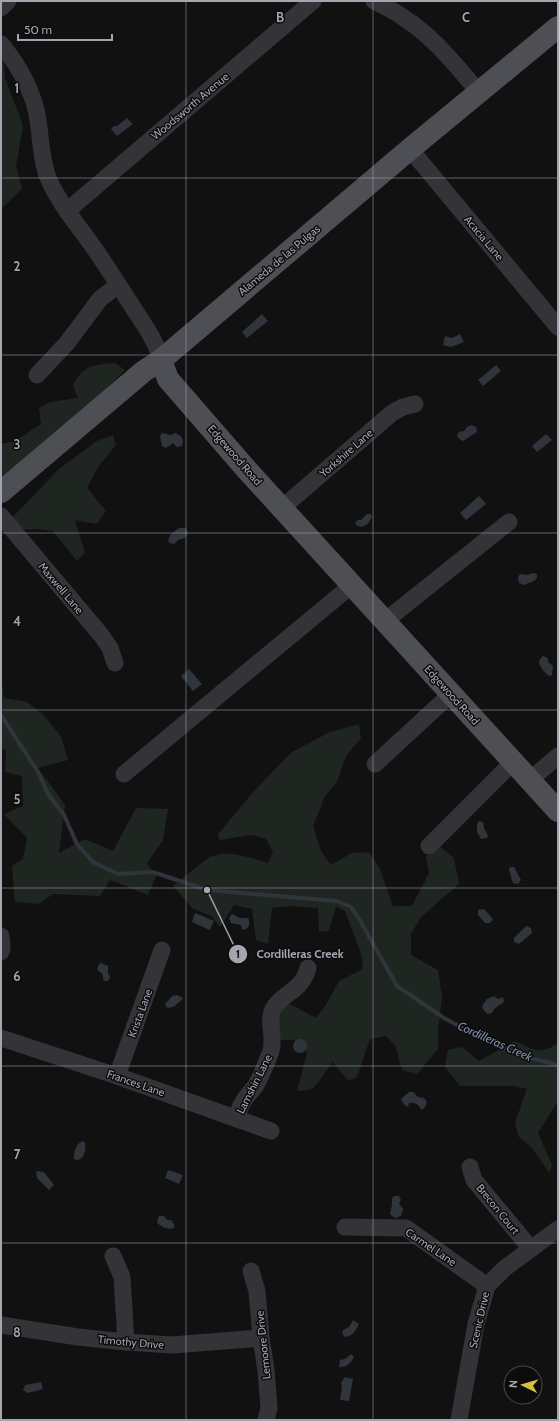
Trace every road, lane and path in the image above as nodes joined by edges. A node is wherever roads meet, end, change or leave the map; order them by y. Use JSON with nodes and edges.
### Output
{"nodes":[{"id":1,"x":8,"y":1,"type":"edge"},
{"id":2,"x":313,"y":1,"type":"edge"},
{"id":3,"x":374,"y":1,"type":"edge"},
{"id":4,"x":1,"y":8,"type":"edge"},
{"id":5,"x":558,"y":27,"type":"edge"},
{"id":6,"x":1,"y":44,"type":"edge"},
{"id":7,"x":479,"y":92,"type":"junction"},
{"id":8,"x":410,"y":149,"type":"junction"},
{"id":9,"x":68,"y":211,"type":"junction"},
{"id":10,"x":118,"y":285,"type":"junction"},
{"id":11,"x":558,"y":327,"type":"edge"},
{"id":12,"x":161,"y":360,"type":"junction"},
{"id":13,"x":37,"y":375,"type":"dead end"},
{"id":14,"x":415,"y":404,"type":"dead end"},
{"id":15,"x":1,"y":492,"type":"edge"},
{"id":16,"x":282,"y":508,"type":"junction"},
{"id":17,"x":1,"y":516,"type":"edge"},
{"id":18,"x":509,"y":522,"type":"dead end"},
{"id":19,"x":352,"y":585,"type":"junction"},
{"id":20,"x":385,"y":621,"type":"junction"},
{"id":21,"x":116,"y":663,"type":"dead end"},
{"id":22,"x":451,"y":694,"type":"junction"},
{"id":23,"x":558,"y":756,"type":"edge"},
{"id":24,"x":513,"y":762,"type":"junction"},
{"id":25,"x":375,"y":764,"type":"dead end"},
{"id":26,"x":124,"y":774,"type":"dead end"},
{"id":27,"x":530,"y":780,"type":"junction"},
{"id":28,"x":558,"y":811,"type":"edge"},
{"id":29,"x":429,"y":846,"type":"dead end"},
{"id":30,"x":1,"y":936,"type":"edge"},
{"id":31,"x":162,"y":950,"type":"dead end"},
{"id":32,"x":1,"y":952,"type":"edge"},
{"id":33,"x":308,"y":968,"type":"dead end"},
{"id":34,"x":1,"y":1038,"type":"edge"},
{"id":35,"x":117,"y":1076,"type":"junction"},
{"id":36,"x":236,"y":1119,"type":"junction"},
{"id":37,"x":271,"y":1131,"type":"dead end"},
{"id":38,"x":470,"y":1167,"type":"dead end"},
{"id":39,"x":345,"y":1227,"type":"dead end"},
{"id":40,"x":558,"y":1229,"type":"edge"},
{"id":41,"x":531,"y":1249,"type":"junction"},
{"id":42,"x":113,"y":1256,"type":"dead end"},
{"id":43,"x":251,"y":1271,"type":"dead end"},
{"id":44,"x":487,"y":1286,"type":"junction"},
{"id":45,"x":1,"y":1325,"type":"edge"},
{"id":46,"x":261,"y":1338,"type":"junction"},
{"id":47,"x":126,"y":1342,"type":"junction"},
{"id":48,"x":266,"y":1420,"type":"edge"},
{"id":49,"x":459,"y":1420,"type":"edge"}],
"edges":[{"from":1,"to":4,"type":"street"},
{"from":2,"to":9,"type":"street","name":"Woodsworth Avenue"},
{"from":3,"to":7,"type":"street"},
{"from":5,"to":7,"type":"main road","name":"Alameda de las Pulgas"},
{"from":6,"to":9,"type":"street","name":"Edgewood Road"},
{"from":7,"to":8,"type":"main road","name":"Alameda de las Pulgas"},
{"from":8,"to":11,"type":"street","name":"Acacia Lane"},
{"from":8,"to":12,"type":"main road","name":"Alameda de las Pulgas"},
{"from":9,"to":10,"type":"street","name":"Edgewood Road"},
{"from":10,"to":12,"type":"street","name":"Edgewood Road"},
{"from":10,"to":13,"type":"street"},
{"from":12,"to":15,"type":"main road","name":"Alameda de las Pulgas"},
{"from":12,"to":16,"type":"main road","name":"Edgewood Road"},
{"from":14,"to":16,"type":"street","name":"Yorkshire Lane"},
{"from":16,"to":19,"type":"main road","name":"Edgewood Road"},
{"from":17,"to":21,"type":"street","name":"Maxwell Lane"},
{"from":18,"to":20,"type":"street"},
{"from":19,"to":20,"type":"main road","name":"Edgewood Road"},
{"from":19,"to":26,"type":"street"},
{"from":20,"to":22,"type":"main road","name":"Edgewood Road"},
{"from":22,"to":24,"type":"main road","name":"Edgewood Road"},
{"from":22,"to":25,"type":"street"},
{"from":23,"to":27,"type":"street"},
{"from":24,"to":27,"type":"main road","name":"Edgewood Road"},
{"from":24,"to":29,"type":"street"},
{"from":27,"to":28,"type":"main road","name":"Edgewood Road"},
{"from":30,"to":32,"type":"street"},
{"from":31,"to":35,"type":"street","name":"Krista Lane"},
{"from":33,"to":36,"type":"street","name":"Lamshin Lane"},
{"from":34,"to":35,"type":"street","name":"Frances Lane"},
{"from":35,"to":36,"type":"street","name":"Frances Lane"},
{"from":36,"to":37,"type":"street","name":"Frances Lane"},
{"from":38,"to":41,"type":"street","name":"Brecon Court"},
{"from":39,"to":44,"type":"street","name":"Carmel Lane"},
{"from":40,"to":41,"type":"street","name":"Scenic Drive"},
{"from":41,"to":44,"type":"street","name":"Scenic Drive"},
{"from":42,"to":47,"type":"street"},
{"from":43,"to":46,"type":"street","name":"Lemoore Drive"},
{"from":44,"to":49,"type":"street","name":"Scenic Drive"},
{"from":45,"to":47,"type":"street","name":"Timothy Drive"},
{"from":46,"to":47,"type":"street","name":"Timothy Drive"},
{"from":46,"to":48,"type":"street","name":"Lemoore Drive"}]}
